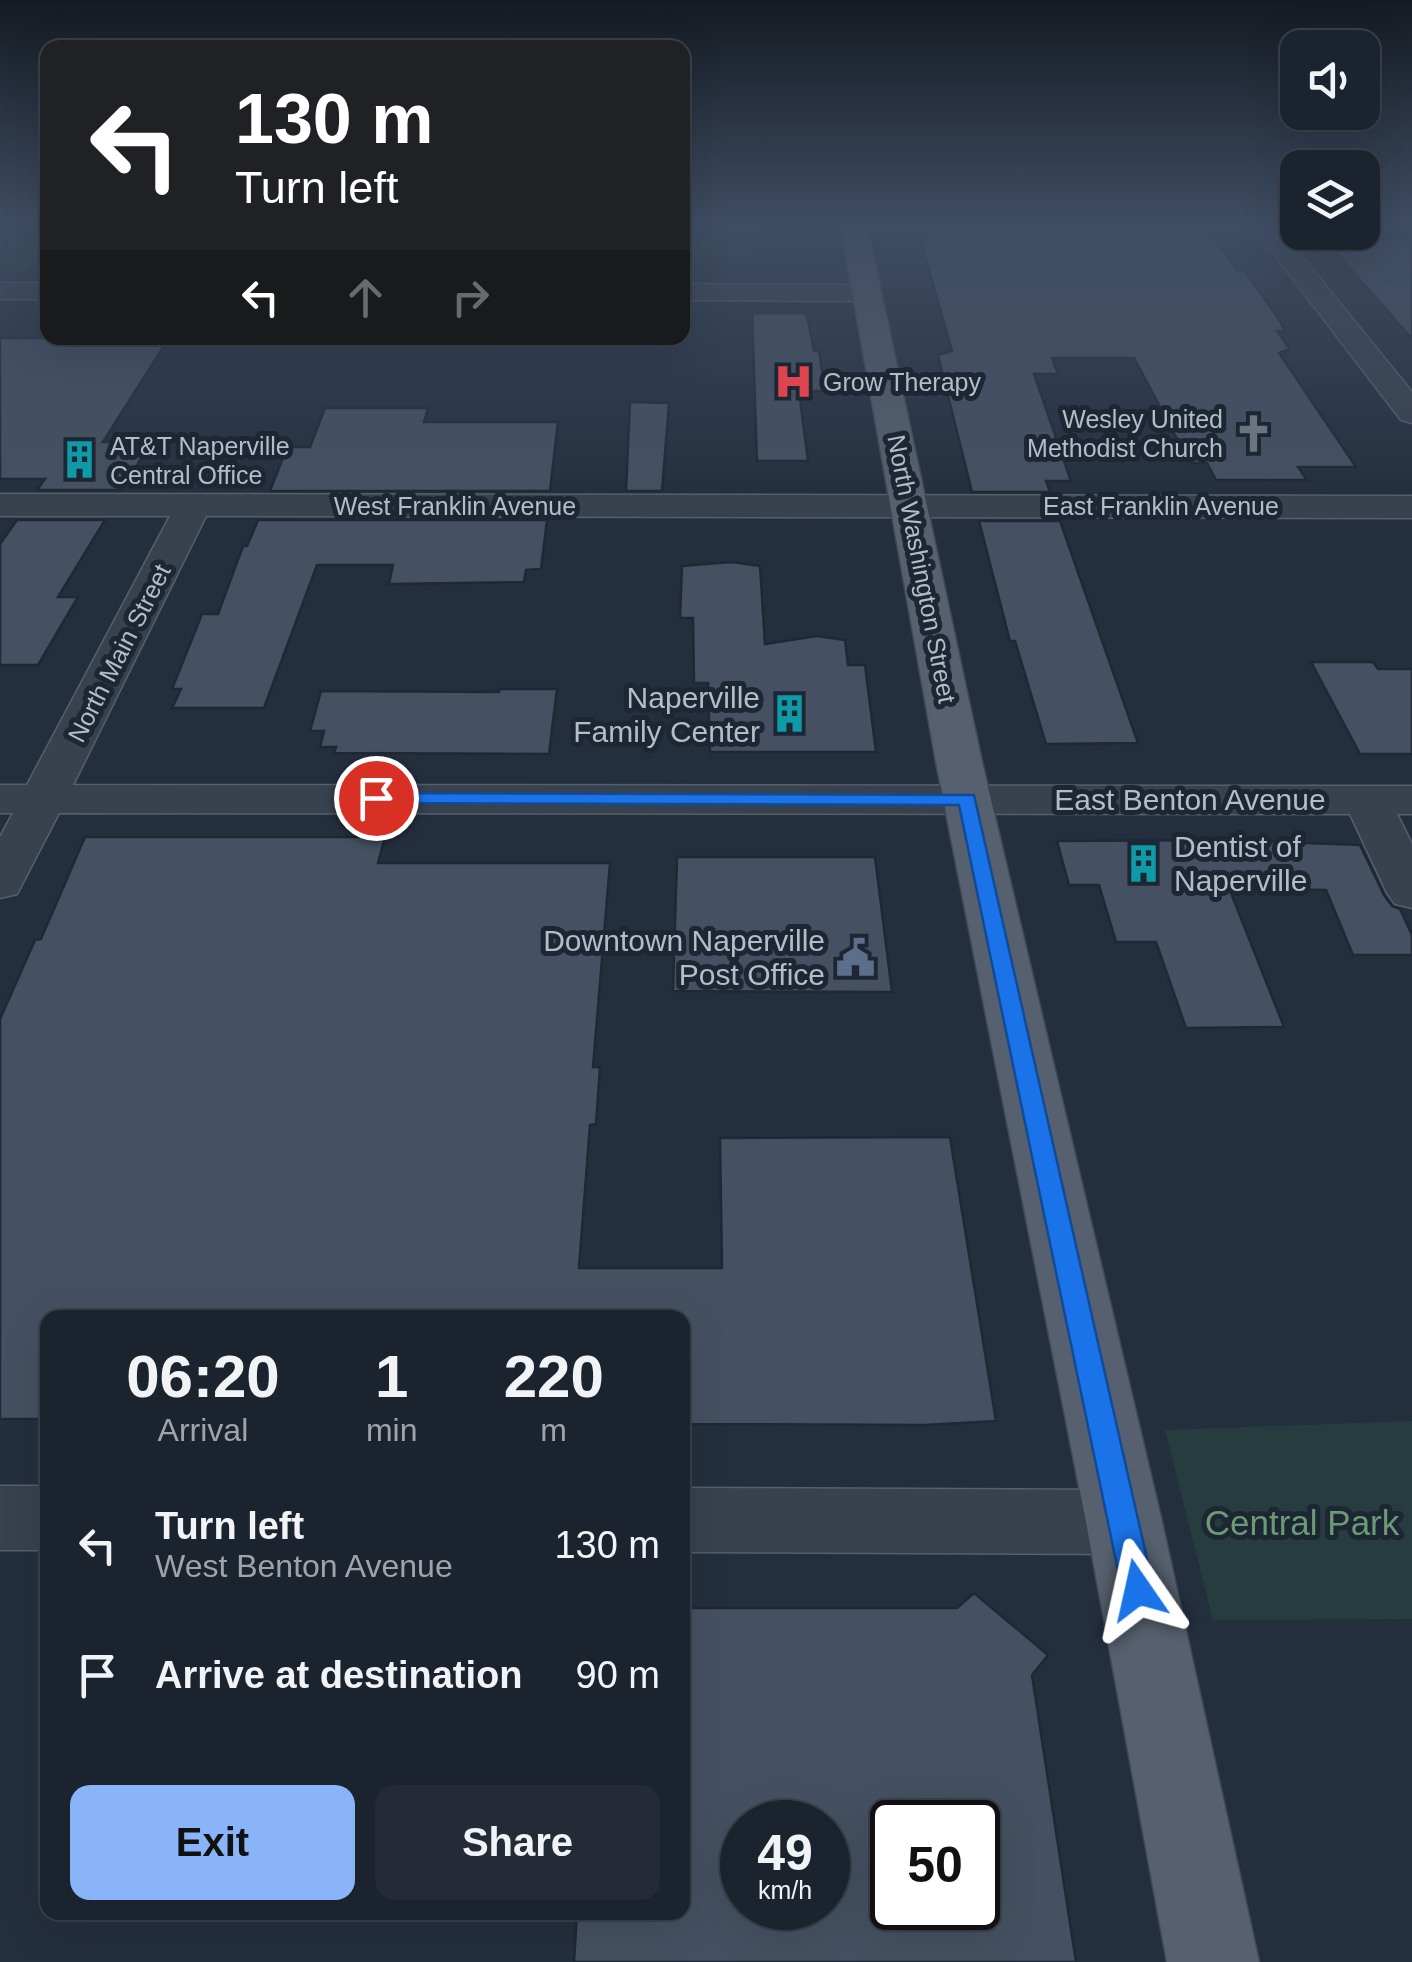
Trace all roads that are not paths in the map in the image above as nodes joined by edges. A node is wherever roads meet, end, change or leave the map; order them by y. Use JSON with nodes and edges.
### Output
{"nodes":[{"id":1,"x":872,"y":314,"type":"edge"},
{"id":2,"x":1333,"y":314,"type":"edge"},
{"id":3,"x":1412,"y":413,"type":"edge"},
{"id":4,"x":0,"y":505,"type":"edge"},
{"id":5,"x":193,"y":506,"type":"junction"},
{"id":6,"x":909,"y":506,"type":"junction"},
{"id":7,"x":1412,"y":507,"type":"edge"},
{"id":8,"x":22,"y":799,"type":"edge"},
{"id":9,"x":967,"y":799,"type":"junction"},
{"id":10,"x":1389,"y":800,"type":"edge"},
{"id":11,"x":0,"y":883,"type":"edge"},
{"id":12,"x":1412,"y":893,"type":"edge"},
{"id":13,"x":0,"y":1518,"type":"edge"},
{"id":14,"x":40,"y":1518,"type":"edge"},
{"id":15,"x":690,"y":1520,"type":"edge"},
{"id":16,"x":1124,"y":1522,"type":"junction"},
{"id":17,"x":1213,"y":1962,"type":"edge"}],
"edges":[{"from":1,"to":6,"type":"main road","name":"North Washington Street"},
{"from":2,"to":3,"type":"street"},
{"from":4,"to":5,"type":"street","name":"West Franklin Avenue"},
{"from":5,"to":6,"type":"street","name":"West Franklin Avenue"},
{"from":5,"to":8,"type":"street","name":"North Main Street"},
{"from":6,"to":7,"type":"street","name":"East Franklin Avenue"},
{"from":6,"to":9,"type":"main road","name":"North Washington Street"},
{"from":8,"to":9,"type":"street","name":"East Benton Avenue"},
{"from":8,"to":11,"type":"street","name":"North Main Street"},
{"from":9,"to":10,"type":"street","name":"East Benton Avenue"},
{"from":9,"to":16,"type":"main road","name":"North Washington Street"},
{"from":10,"to":12,"type":"street"},
{"from":13,"to":14,"type":"street"},
{"from":15,"to":16,"type":"street"},
{"from":16,"to":17,"type":"main road","name":"North Washington Street"}]}
